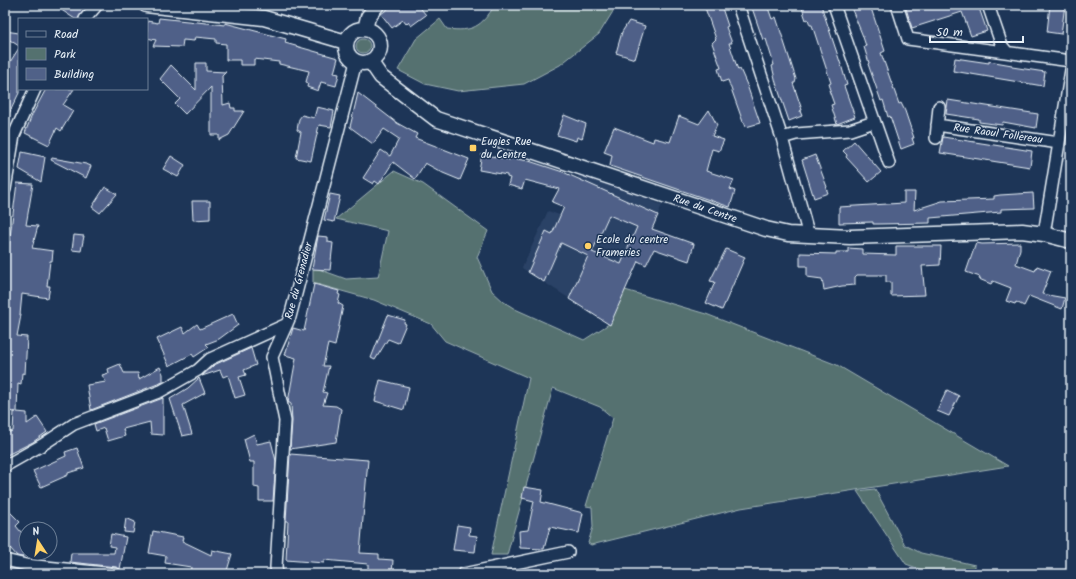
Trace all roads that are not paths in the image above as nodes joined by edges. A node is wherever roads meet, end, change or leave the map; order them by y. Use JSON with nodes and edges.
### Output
{"nodes":[{"id":1,"x":97,"y":5,"type":"edge"},
{"id":2,"x":146,"y":5,"type":"edge"},
{"id":3,"x":377,"y":5,"type":"edge"},
{"id":4,"x":738,"y":5,"type":"edge"},
{"id":5,"x":834,"y":5,"type":"edge"},
{"id":6,"x":897,"y":5,"type":"edge"},
{"id":7,"x":988,"y":5,"type":"edge"},
{"id":8,"x":87,"y":18,"type":"edge"},
{"id":9,"x":365,"y":28,"type":"junction"},
{"id":10,"x":346,"y":42,"type":"junction"},
{"id":11,"x":1007,"y":52,"type":"junction"},
{"id":12,"x":1071,"y":61,"type":"edge"},
{"id":13,"x":363,"y":62,"type":"junction"},
{"id":14,"x":1071,"y":70,"type":"edge"},
{"id":15,"x":35,"y":90,"type":"edge"},
{"id":16,"x":939,"y":107,"type":"dead end"},
{"id":17,"x":874,"y":122,"type":"junction"},
{"id":18,"x":937,"y":125,"type":"junction"},
{"id":19,"x":782,"y":138,"type":"junction"},
{"id":20,"x":936,"y":138,"type":"dead end"},
{"id":21,"x":1059,"y":143,"type":"junction"},
{"id":22,"x":889,"y":163,"type":"dead end"},
{"id":23,"x":5,"y":189,"type":"edge"},
{"id":24,"x":1044,"y":234,"type":"junction"},
{"id":25,"x":809,"y":236,"type":"junction"},
{"id":26,"x":1071,"y":241,"type":"edge"},
{"id":27,"x":287,"y":324,"type":"junction"},
{"id":28,"x":5,"y":466,"type":"edge"},
{"id":29,"x":568,"y":552,"type":"dead end"},
{"id":30,"x":5,"y":560,"type":"edge"},
{"id":31,"x":115,"y":574,"type":"edge"},
{"id":32,"x":277,"y":574,"type":"edge"},
{"id":33,"x":463,"y":574,"type":"edge"}],
"edges":[{"from":1,"to":8,"type":"street"},
{"from":2,"to":10,"type":"street"},
{"from":3,"to":9,"type":"street"},
{"from":4,"to":19,"type":"street"},
{"from":5,"to":17,"type":"street"},
{"from":6,"to":11,"type":"street"},
{"from":7,"to":11,"type":"street"},
{"from":9,"to":10,"type":"street"},
{"from":9,"to":13,"type":"street"},
{"from":10,"to":13,"type":"street"},
{"from":11,"to":12,"type":"street"},
{"from":13,"to":25,"type":"street","name":"Rue du Centre"},
{"from":13,"to":27,"type":"street","name":"Rue du Grenadier"},
{"from":14,"to":21,"type":"street"},
{"from":15,"to":23,"type":"street"},
{"from":16,"to":18,"type":"street"},
{"from":17,"to":19,"type":"street"},
{"from":17,"to":22,"type":"street"},
{"from":18,"to":20,"type":"street"},
{"from":18,"to":21,"type":"street","name":"Rue Raoul Follereau"},
{"from":19,"to":25,"type":"street"},
{"from":21,"to":24,"type":"street"},
{"from":24,"to":25,"type":"street","name":"Rue du Centre"},
{"from":24,"to":26,"type":"street","name":"Rue du Centre"},
{"from":27,"to":28,"type":"street"},
{"from":27,"to":32,"type":"street","name":"Rue du Grenadier"},
{"from":29,"to":33,"type":"street"},
{"from":30,"to":31,"type":"street"}]}
